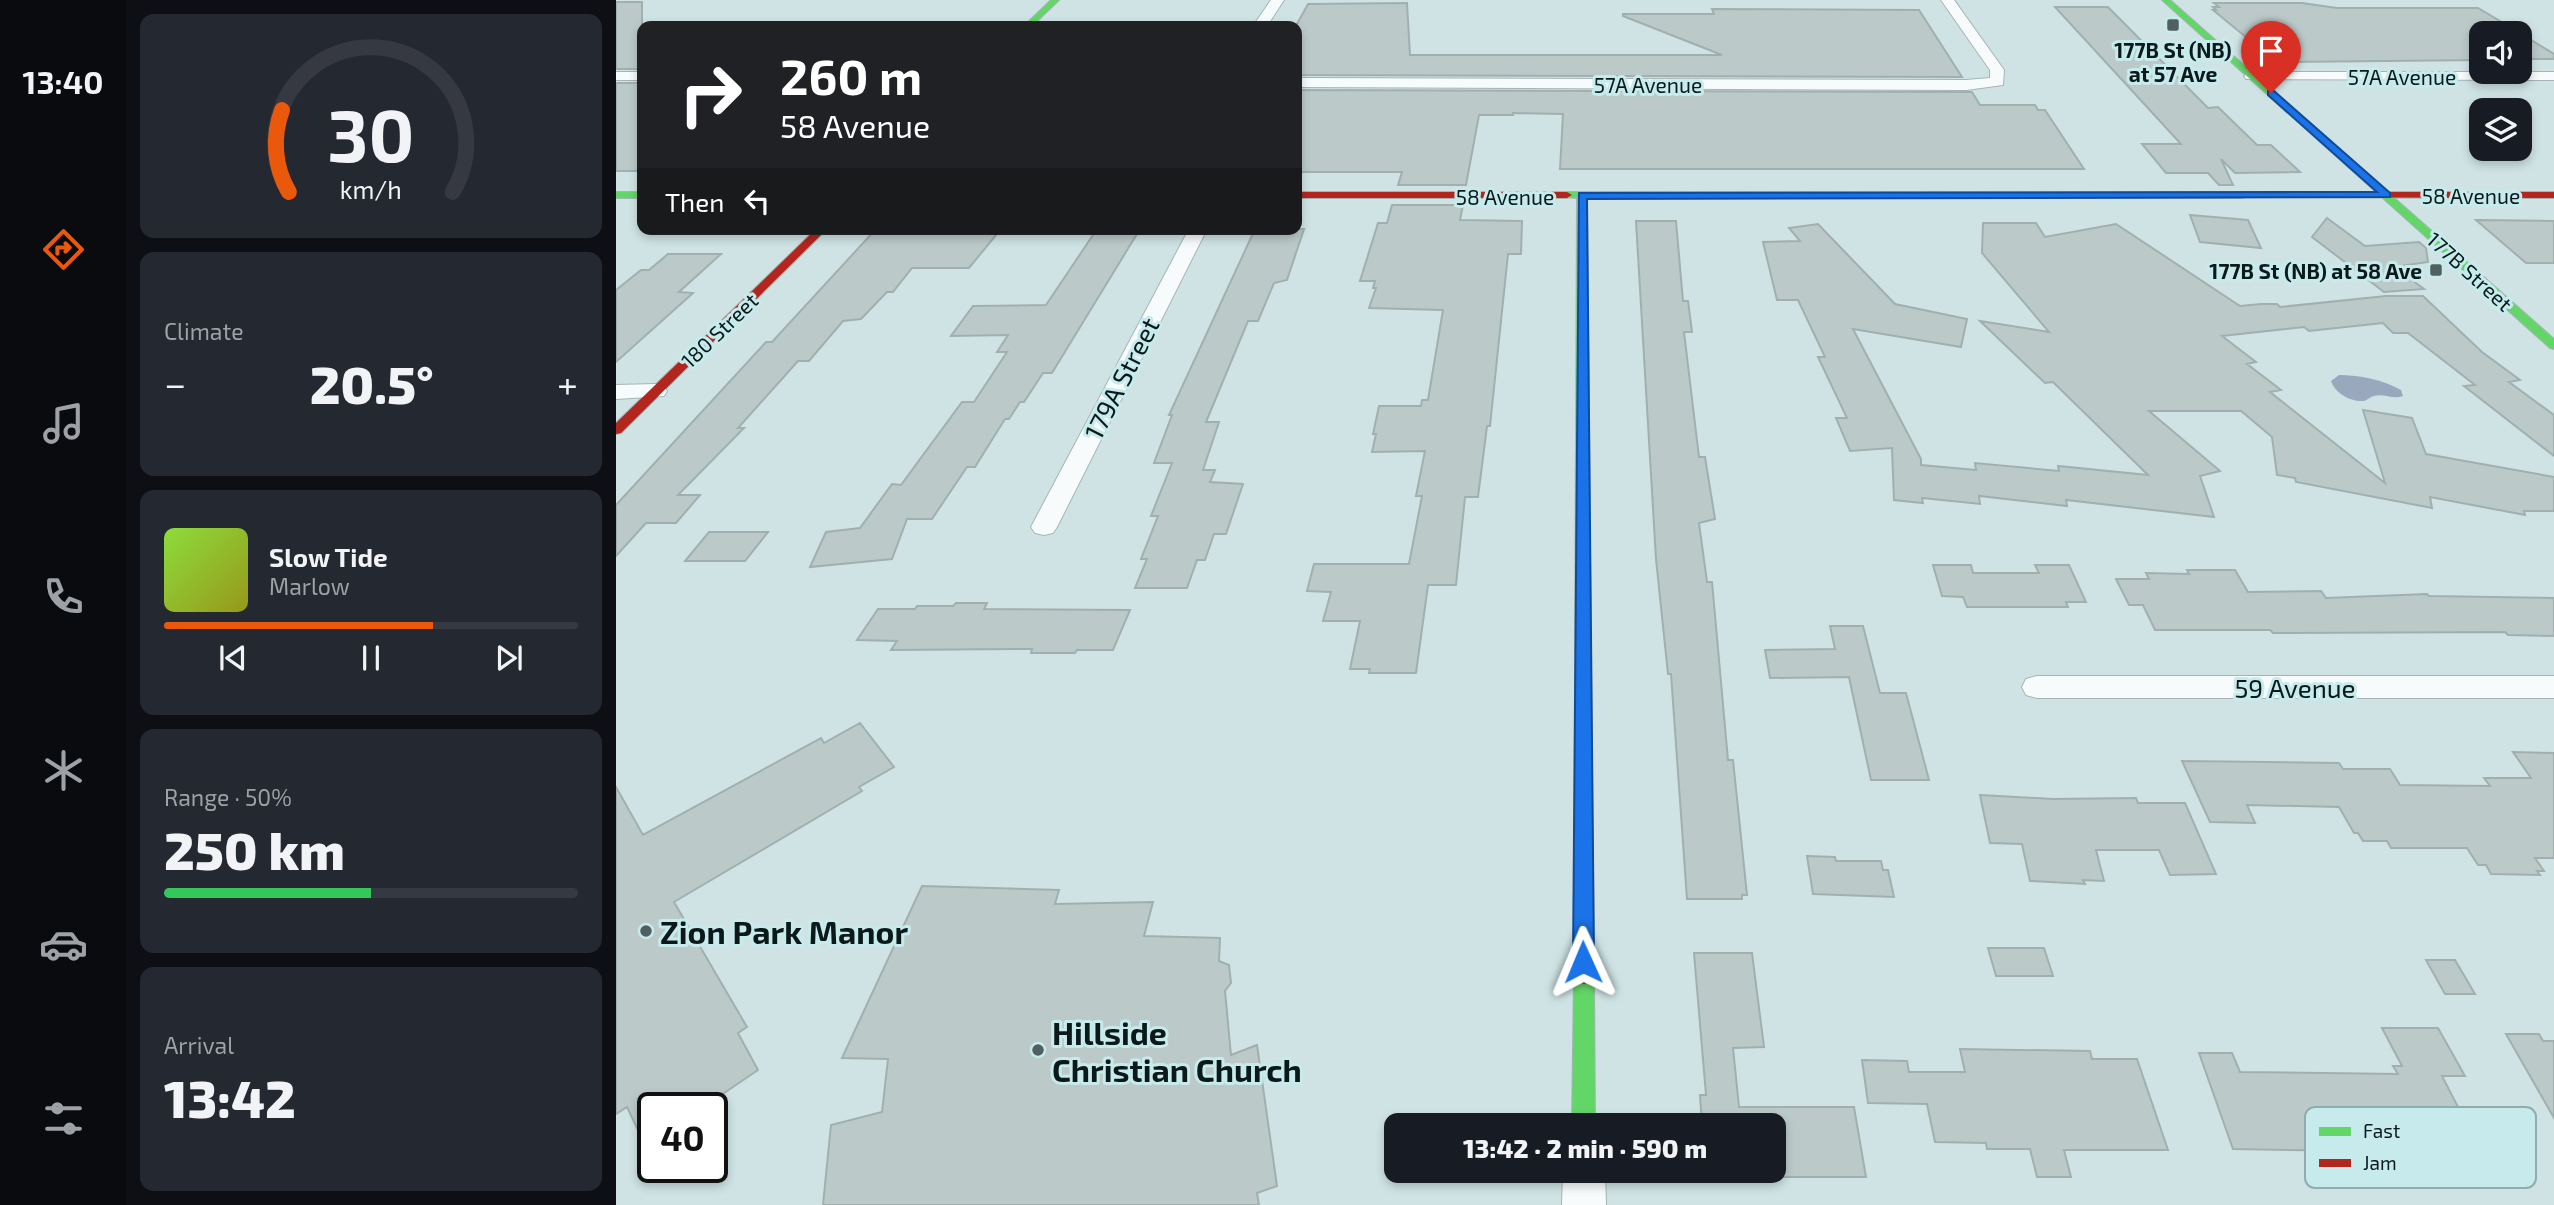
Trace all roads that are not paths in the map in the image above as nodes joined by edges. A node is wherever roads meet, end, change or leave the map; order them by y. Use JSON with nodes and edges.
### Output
{"nodes":[{"id":1,"x":1055,"y":0,"type":"edge"},
{"id":2,"x":1278,"y":0,"type":"edge"},
{"id":3,"x":1947,"y":0,"type":"edge"},
{"id":4,"x":2166,"y":0,"type":"edge"},
{"id":5,"x":1033,"y":21,"type":"edge"},
{"id":6,"x":1263,"y":21,"type":"edge"},
{"id":7,"x":616,"y":76,"type":"edge"},
{"id":8,"x":637,"y":76,"type":"edge"},
{"id":9,"x":2251,"y":76,"type":"junction"},
{"id":10,"x":2554,"y":76,"type":"edge"},
{"id":11,"x":1302,"y":83,"type":"edge"},
{"id":12,"x":616,"y":195,"type":"edge"},
{"id":13,"x":637,"y":195,"type":"edge"},
{"id":14,"x":1302,"y":195,"type":"edge"},
{"id":15,"x":2386,"y":195,"type":"junction"},
{"id":16,"x":2554,"y":195,"type":"edge"},
{"id":17,"x":1582,"y":196,"type":"junction"},
{"id":18,"x":816,"y":235,"type":"edge"},
{"id":19,"x":1195,"y":235,"type":"edge"},
{"id":20,"x":2554,"y":345,"type":"edge"},
{"id":21,"x":656,"y":391,"type":"junction"},
{"id":22,"x":616,"y":392,"type":"edge"},
{"id":23,"x":616,"y":430,"type":"edge"},
{"id":24,"x":1044,"y":527,"type":"dead end"},
{"id":25,"x":2037,"y":687,"type":"dead end"},
{"id":26,"x":2554,"y":687,"type":"edge"},
{"id":27,"x":1584,"y":1113,"type":"edge"},
{"id":28,"x":1584,"y":1183,"type":"edge"},
{"id":29,"x":1584,"y":1205,"type":"edge"}],
"edges":[{"from":1,"to":5,"type":"street"},
{"from":2,"to":6,"type":"street"},
{"from":3,"to":11,"type":"street","name":"57A Avenue"},
{"from":4,"to":9,"type":"street","name":"177B Street"},
{"from":7,"to":8,"type":"street"},
{"from":9,"to":10,"type":"street","name":"57A Avenue"},
{"from":9,"to":15,"type":"street","name":"177B Street"},
{"from":12,"to":13,"type":"street"},
{"from":14,"to":17,"type":"street","name":"58 Avenue"},
{"from":15,"to":16,"type":"street","name":"58 Avenue"},
{"from":15,"to":17,"type":"street","name":"58 Avenue"},
{"from":15,"to":20,"type":"street","name":"177B Street"},
{"from":17,"to":27,"type":"street"},
{"from":18,"to":21,"type":"street","name":"180 Street"},
{"from":19,"to":24,"type":"street","name":"179A Street"},
{"from":21,"to":22,"type":"street"},
{"from":21,"to":23,"type":"street","name":"180 Street"},
{"from":25,"to":26,"type":"street","name":"59 Avenue"},
{"from":28,"to":29,"type":"street"}]}
